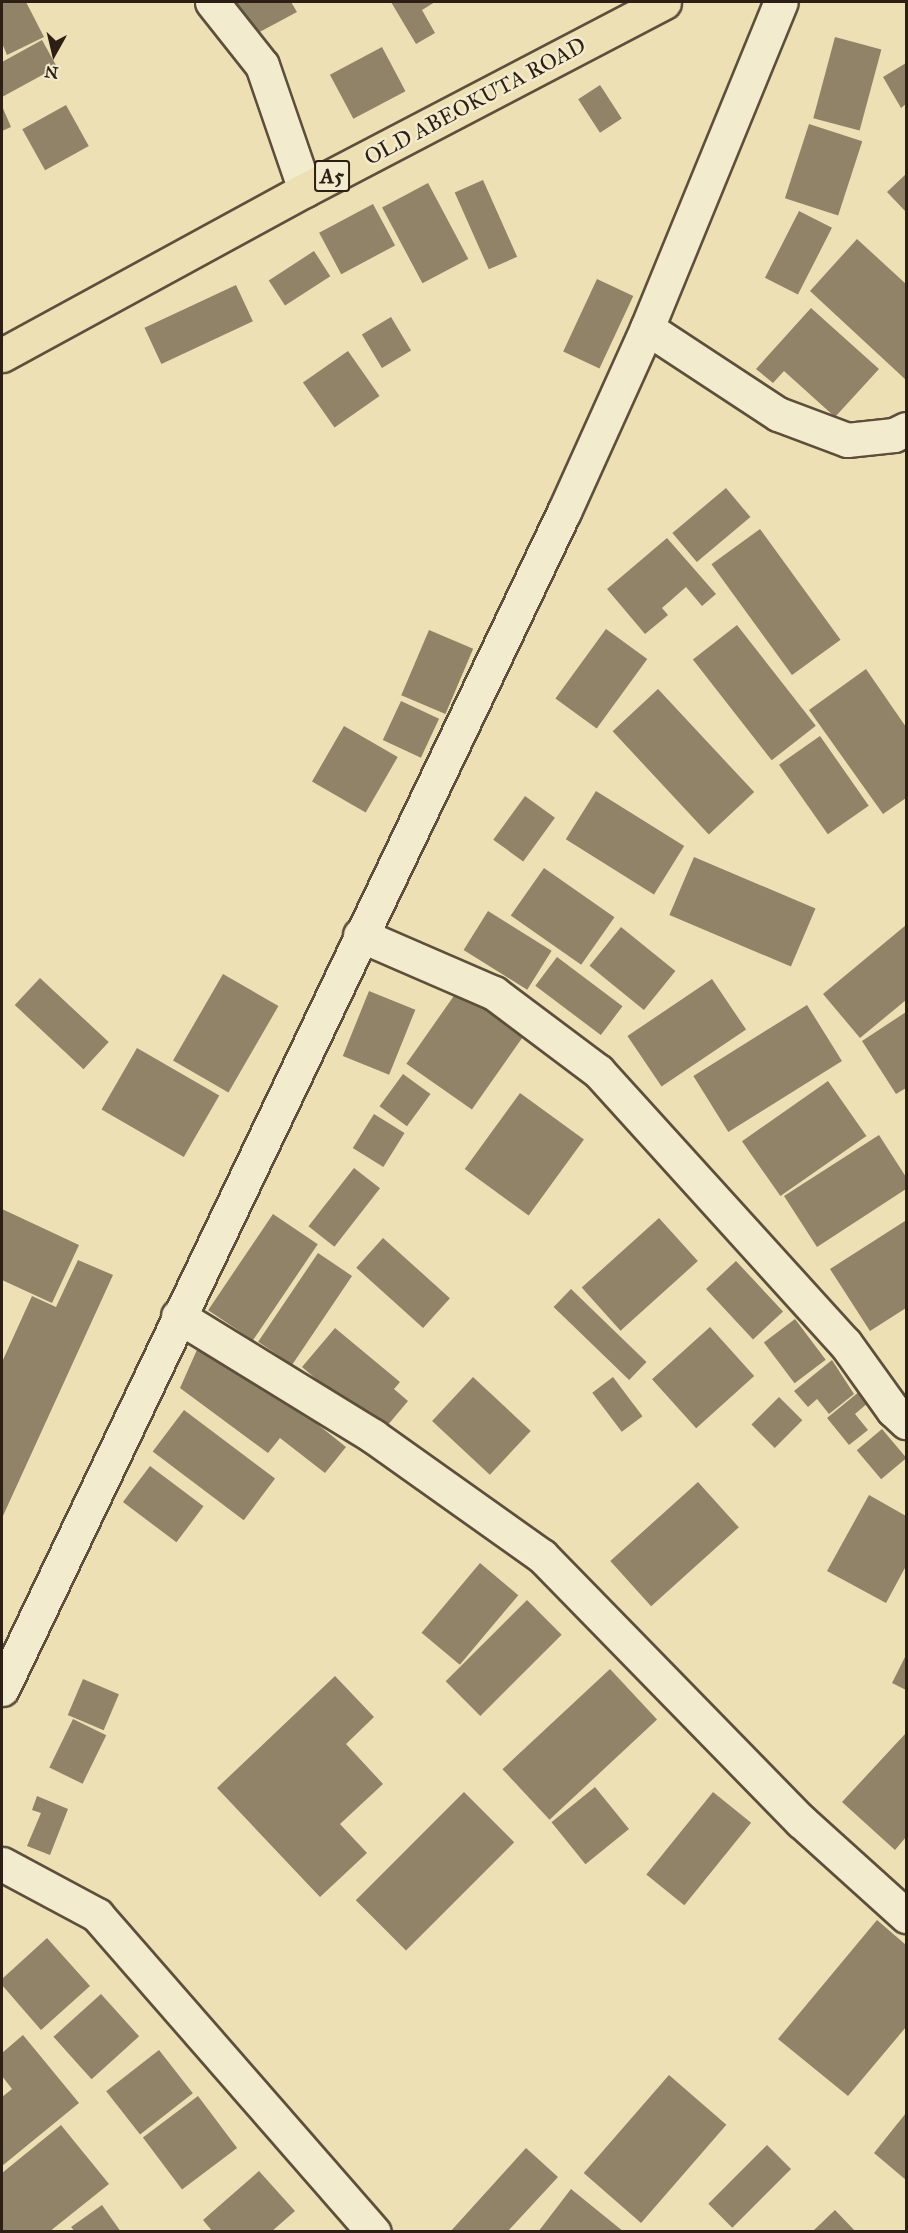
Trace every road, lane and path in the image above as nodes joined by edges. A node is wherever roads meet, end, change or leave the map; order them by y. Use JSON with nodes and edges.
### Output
{"nodes":[{"id":1,"x":213,"y":2,"type":"edge"},
{"id":2,"x":664,"y":2,"type":"edge"},
{"id":3,"x":781,"y":2,"type":"edge"},
{"id":4,"x":305,"y":190,"type":"junction"},
{"id":5,"x":648,"y":328,"type":"junction"},
{"id":6,"x":2,"y":355,"type":"edge"},
{"id":7,"x":906,"y":429,"type":"edge"},
{"id":8,"x":360,"y":935,"type":"junction"},
{"id":9,"x":178,"y":1316,"type":"junction"},
{"id":10,"x":902,"y":1412,"type":"edge"},
{"id":11,"x":2,"y":1689,"type":"edge"},
{"id":12,"x":2,"y":1864,"type":"edge"},
{"id":13,"x":906,"y":1916,"type":"edge"},
{"id":14,"x":374,"y":2232,"type":"edge"}],
"edges":[{"from":1,"to":4,"type":"street"},
{"from":2,"to":4,"type":"highway","name":"OLD ABEOKUTA ROAD","number":"A5"},
{"from":3,"to":5,"type":"street"},
{"from":4,"to":6,"type":"highway","name":"OLD ABEOKUTA ROAD","number":"A5"},
{"from":5,"to":7,"type":"street"},
{"from":5,"to":8,"type":"street"},
{"from":8,"to":9,"type":"street"},
{"from":8,"to":10,"type":"street"},
{"from":9,"to":11,"type":"street"},
{"from":9,"to":13,"type":"street"},
{"from":12,"to":14,"type":"street"}]}
